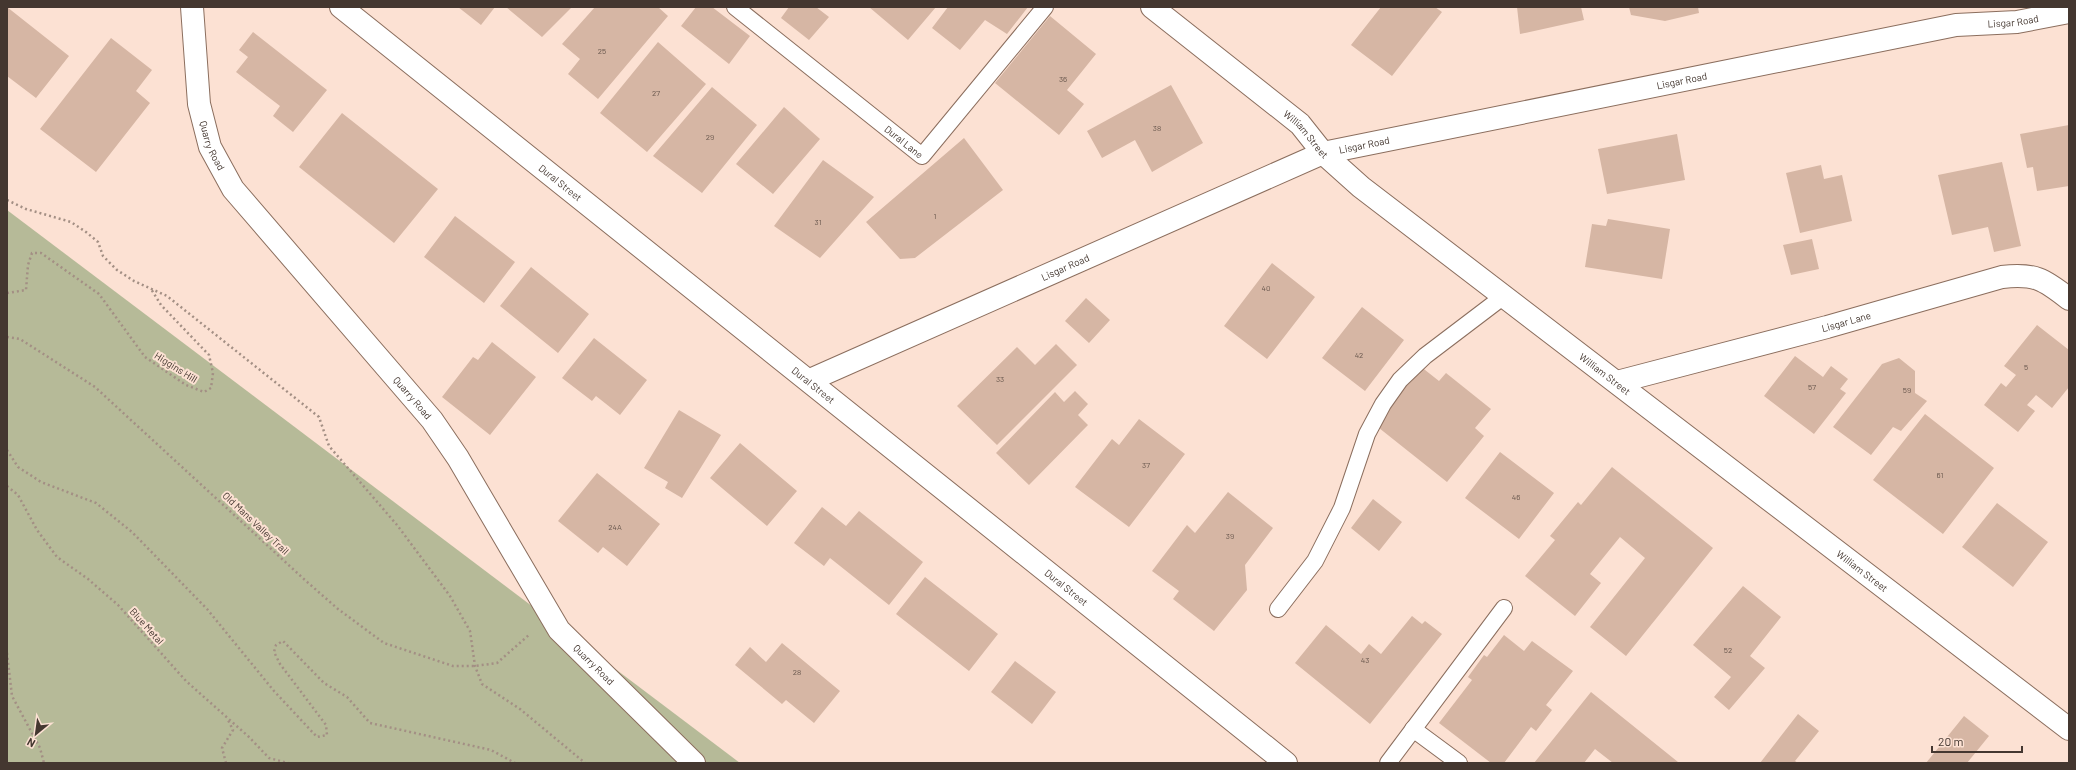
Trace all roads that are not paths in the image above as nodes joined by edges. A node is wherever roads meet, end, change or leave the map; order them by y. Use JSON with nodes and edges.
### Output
{"nodes":[{"id":1,"x":192,"y":7,"type":"edge"},
{"id":2,"x":341,"y":7,"type":"edge"},
{"id":3,"x":735,"y":7,"type":"edge"},
{"id":4,"x":1045,"y":7,"type":"edge"},
{"id":5,"x":1152,"y":7,"type":"edge"},
{"id":6,"x":2002,"y":7,"type":"edge"},
{"id":7,"x":2069,"y":12,"type":"edge"},
{"id":8,"x":1956,"y":25,"type":"junction"},
{"id":9,"x":1323,"y":152,"type":"junction"},
{"id":10,"x":1504,"y":296,"type":"junction"},
{"id":11,"x":2069,"y":299,"type":"edge"},
{"id":12,"x":810,"y":380,"type":"junction"},
{"id":13,"x":1617,"y":382,"type":"junction"},
{"id":14,"x":1504,"y":608,"type":"dead end"},
{"id":15,"x":1278,"y":609,"type":"dead end"},
{"id":16,"x":2069,"y":729,"type":"edge"},
{"id":17,"x":1413,"y":730,"type":"junction"},
{"id":18,"x":694,"y":763,"type":"edge"},
{"id":19,"x":1286,"y":763,"type":"edge"},
{"id":20,"x":1388,"y":763,"type":"edge"},
{"id":21,"x":1458,"y":763,"type":"edge"}],
"edges":[{"from":1,"to":18,"type":"street","name":"Quarry Road"},
{"from":2,"to":12,"type":"street","name":"Dural Street"},
{"from":3,"to":4,"type":"lane","name":"Dural Lane"},
{"from":5,"to":9,"type":"street","name":"William Street"},
{"from":6,"to":8,"type":"street","name":"Lisgar Road"},
{"from":7,"to":8,"type":"street","name":"Lisgar Road"},
{"from":8,"to":9,"type":"street","name":"Lisgar Road"},
{"from":9,"to":10,"type":"street","name":"William Street"},
{"from":9,"to":12,"type":"street","name":"Lisgar Road"},
{"from":10,"to":13,"type":"street","name":"William Street"},
{"from":10,"to":15,"type":"lane"},
{"from":11,"to":13,"type":"street","name":"Lisgar Lane"},
{"from":12,"to":19,"type":"street","name":"Dural Street"},
{"from":13,"to":16,"type":"street","name":"William Street"},
{"from":14,"to":17,"type":"lane"},
{"from":17,"to":20,"type":"lane"},
{"from":17,"to":21,"type":"lane"}]}
